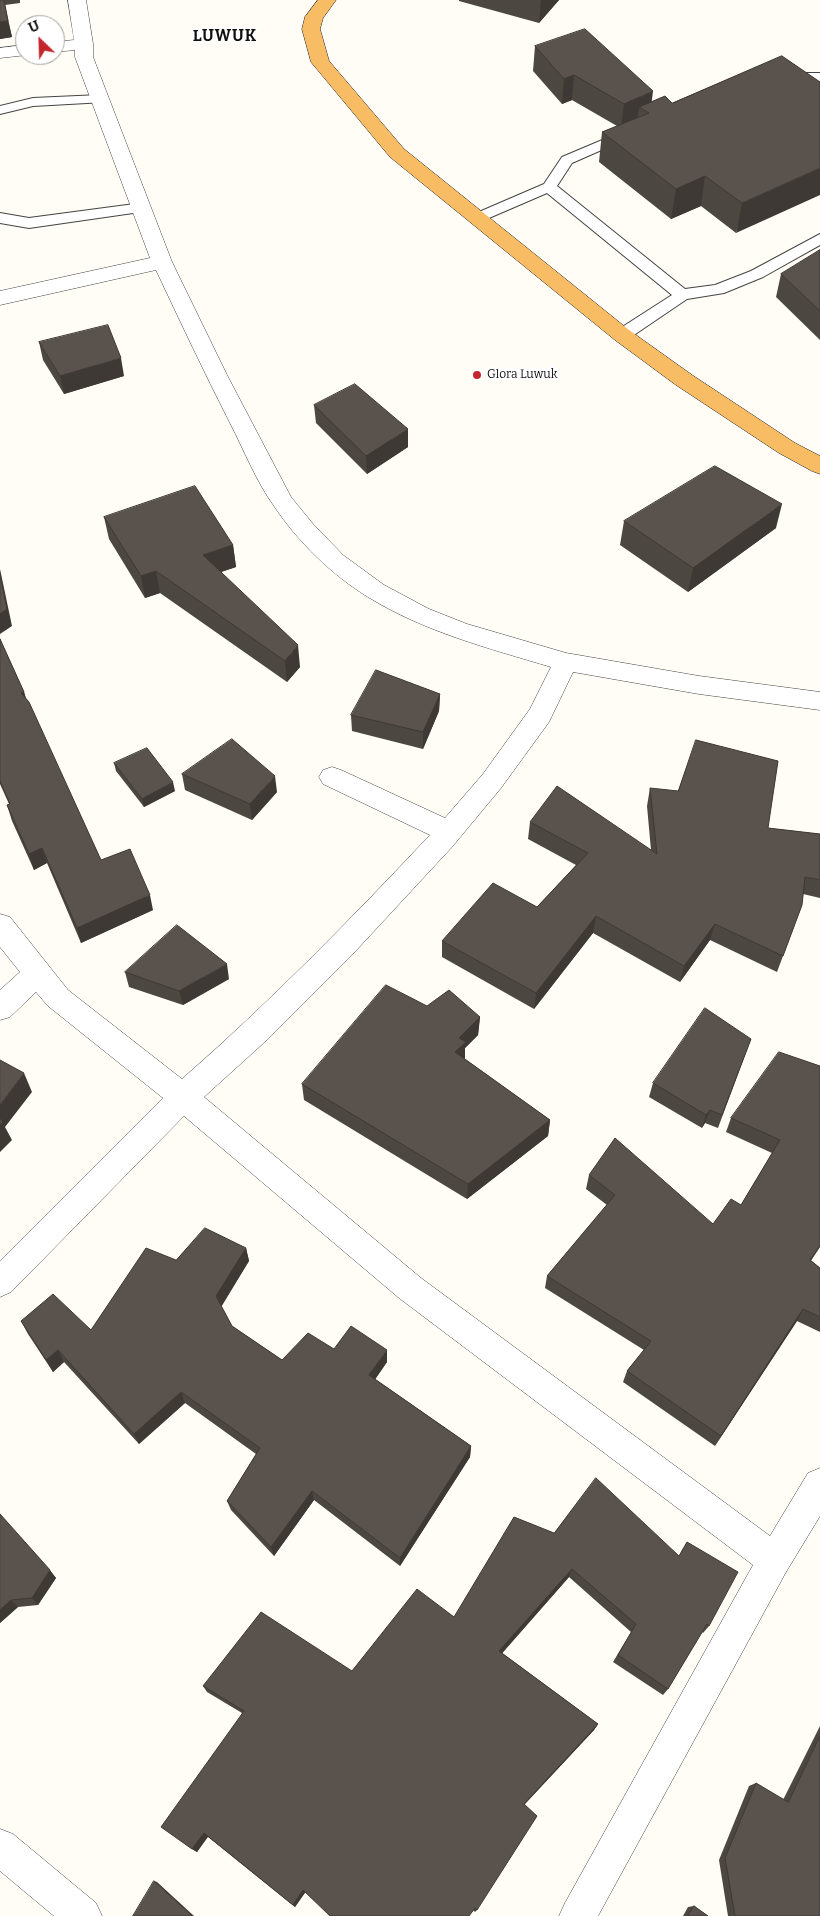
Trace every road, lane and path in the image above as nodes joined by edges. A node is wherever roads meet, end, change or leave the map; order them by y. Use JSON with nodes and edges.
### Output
{"nodes":[{"id":1,"x":77,"y":0,"type":"edge"},
{"id":2,"x":327,"y":0,"type":"edge"},
{"id":3,"x":84,"y":44,"type":"junction"},
{"id":4,"x":65,"y":46,"type":"edge"},
{"id":5,"x":15,"y":51,"type":"edge"},
{"id":6,"x":0,"y":53,"type":"edge"},
{"id":7,"x":774,"y":77,"type":"edge"},
{"id":8,"x":820,"y":77,"type":"edge"},
{"id":9,"x":100,"y":99,"type":"junction"},
{"id":10,"x":0,"y":110,"type":"edge"},
{"id":11,"x":635,"y":130,"type":"edge"},
{"id":12,"x":549,"y":187,"type":"junction"},
{"id":13,"x":142,"y":208,"type":"junction"},
{"id":14,"x":0,"y":218,"type":"edge"},
{"id":15,"x":477,"y":218,"type":"junction"},
{"id":16,"x":820,"y":239,"type":"edge"},
{"id":17,"x":162,"y":262,"type":"junction"},
{"id":18,"x":682,"y":295,"type":"junction"},
{"id":19,"x":0,"y":298,"type":"edge"},
{"id":20,"x":622,"y":336,"type":"junction"},
{"id":21,"x":820,"y":466,"type":"edge"},
{"id":22,"x":566,"y":662,"type":"junction"},
{"id":23,"x":820,"y":701,"type":"edge"},
{"id":24,"x":332,"y":778,"type":"dead end"},
{"id":25,"x":449,"y":832,"type":"junction"},
{"id":26,"x":0,"y":925,"type":"edge"},
{"id":27,"x":37,"y":973,"type":"junction"},
{"id":28,"x":0,"y":1008,"type":"edge"},
{"id":29,"x":182,"y":1097,"type":"junction"},
{"id":30,"x":0,"y":1282,"type":"edge"},
{"id":31,"x":820,"y":1485,"type":"edge"},
{"id":32,"x":774,"y":1560,"type":"junction"},
{"id":33,"x":0,"y":1847,"type":"edge"},
{"id":34,"x":83,"y":1916,"type":"edge"},
{"id":35,"x":578,"y":1916,"type":"edge"}],
"edges":[{"from":1,"to":3,"type":"street"},
{"from":2,"to":15,"type":"highway"},
{"from":3,"to":4,"type":"street"},
{"from":3,"to":9,"type":"street"},
{"from":5,"to":6,"type":"street"},
{"from":7,"to":8,"type":"lane"},
{"from":9,"to":10,"type":"lane"},
{"from":9,"to":13,"type":"street"},
{"from":11,"to":12,"type":"lane"},
{"from":12,"to":15,"type":"lane"},
{"from":12,"to":18,"type":"lane"},
{"from":13,"to":14,"type":"lane"},
{"from":13,"to":17,"type":"street"},
{"from":15,"to":20,"type":"highway"},
{"from":16,"to":18,"type":"lane"},
{"from":17,"to":19,"type":"street"},
{"from":17,"to":22,"type":"street"},
{"from":18,"to":20,"type":"lane"},
{"from":20,"to":21,"type":"highway"},
{"from":22,"to":23,"type":"street"},
{"from":22,"to":25,"type":"street"},
{"from":24,"to":25,"type":"street"},
{"from":25,"to":29,"type":"street"},
{"from":26,"to":27,"type":"street"},
{"from":27,"to":28,"type":"street"},
{"from":27,"to":29,"type":"street"},
{"from":29,"to":30,"type":"street"},
{"from":29,"to":32,"type":"street"},
{"from":31,"to":32,"type":"street"},
{"from":32,"to":35,"type":"street"},
{"from":33,"to":34,"type":"street"}]}
